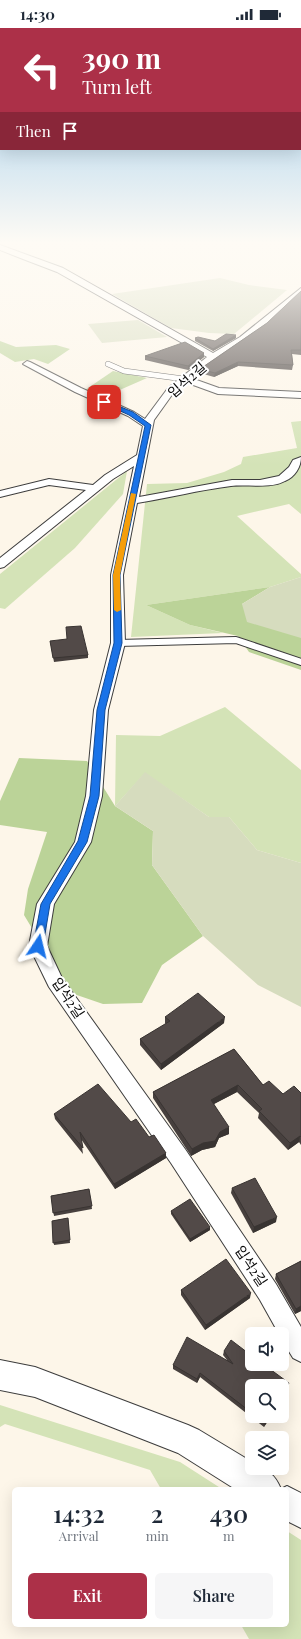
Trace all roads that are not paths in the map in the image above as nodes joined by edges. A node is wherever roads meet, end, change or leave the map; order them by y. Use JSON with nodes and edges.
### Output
{"nodes":[{"id":1,"x":141,"y":316,"type":"edge"},
{"id":2,"x":272,"y":316,"type":"edge"},
{"id":3,"x":212,"y":358,"type":"junction"},
{"id":4,"x":27,"y":364,"type":"dead end"},
{"id":5,"x":108,"y":364,"type":"dead end"},
{"id":6,"x":184,"y":379,"type":"junction"},
{"id":7,"x":301,"y":395,"type":"edge"},
{"id":8,"x":148,"y":425,"type":"junction"},
{"id":9,"x":141,"y":458,"type":"junction"},
{"id":10,"x":301,"y":460,"type":"edge"},
{"id":11,"x":95,"y":488,"type":"junction"},
{"id":12,"x":0,"y":494,"type":"edge"},
{"id":13,"x":132,"y":501,"type":"junction"},
{"id":14,"x":0,"y":564,"type":"edge"},
{"id":15,"x":118,"y":643,"type":"junction"},
{"id":16,"x":301,"y":662,"type":"edge"},
{"id":17,"x":301,"y":1350,"type":"edge"},
{"id":18,"x":0,"y":1375,"type":"edge"},
{"id":19,"x":262,"y":1487,"type":"edge"},
{"id":20,"x":289,"y":1504,"type":"edge"},
{"id":21,"x":301,"y":1512,"type":"edge"}],
"edges":[{"from":1,"to":3,"type":"street"},
{"from":2,"to":3,"type":"street","name":"입석2길"},
{"from":3,"to":6,"type":"street","name":"입석2길"},
{"from":4,"to":8,"type":"street"},
{"from":5,"to":6,"type":"lane"},
{"from":6,"to":7,"type":"street"},
{"from":6,"to":8,"type":"street","name":"입석2길"},
{"from":8,"to":9,"type":"street","name":"입석2길"},
{"from":9,"to":11,"type":"street"},
{"from":9,"to":13,"type":"street","name":"입석2길"},
{"from":10,"to":13,"type":"street"},
{"from":11,"to":12,"type":"street"},
{"from":11,"to":14,"type":"street"},
{"from":13,"to":15,"type":"street","name":"입석2길"},
{"from":15,"to":16,"type":"lane"},
{"from":15,"to":17,"type":"street","name":"입석2길"},
{"from":18,"to":19,"type":"street"},
{"from":20,"to":21,"type":"street"}]}
